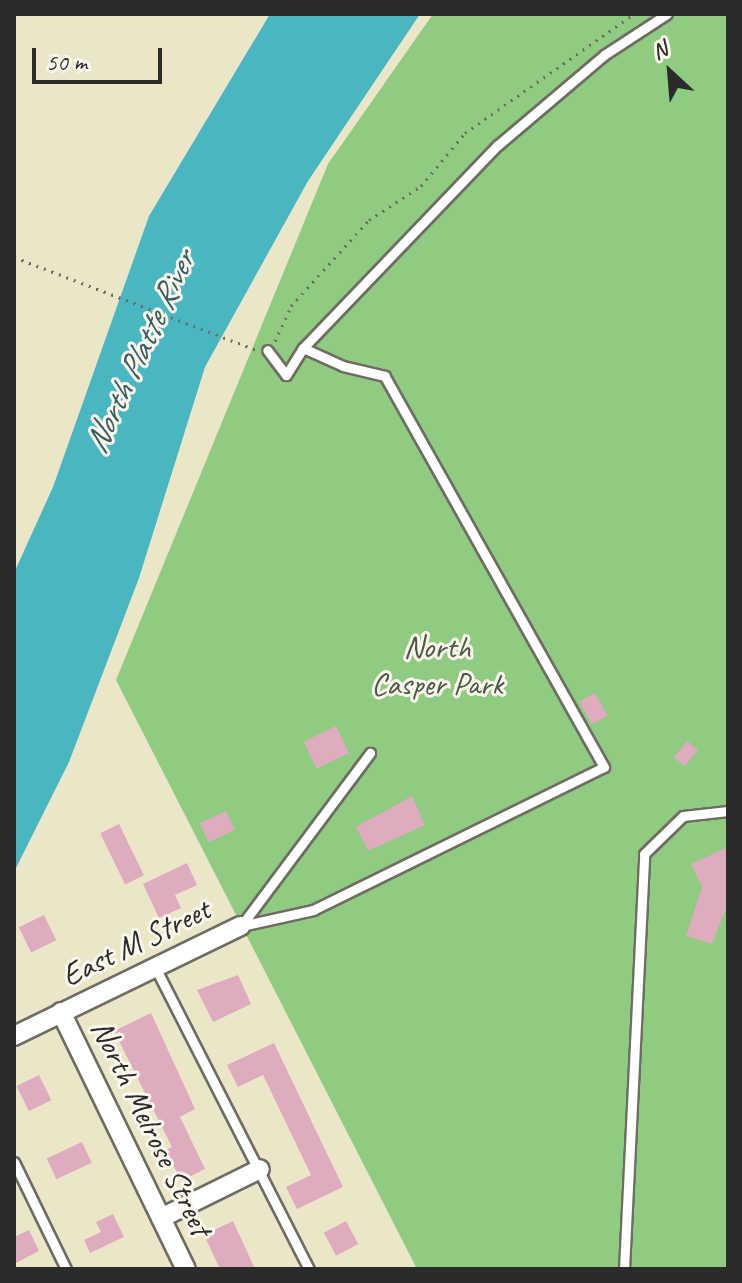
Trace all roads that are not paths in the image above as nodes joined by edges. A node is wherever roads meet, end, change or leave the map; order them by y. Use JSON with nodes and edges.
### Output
{"nodes":[{"id":1,"x":667,"y":14,"type":"edge"},
{"id":2,"x":303,"y":348,"type":"junction"},
{"id":3,"x":267,"y":350,"type":"road end"},
{"id":4,"x":370,"y":753,"type":"dead end"},
{"id":5,"x":728,"y":811,"type":"edge"},
{"id":6,"x":241,"y":926,"type":"junction"},
{"id":7,"x":156,"y":969,"type":"junction"},
{"id":8,"x":61,"y":1012,"type":"junction"},
{"id":9,"x":14,"y":1036,"type":"edge"},
{"id":10,"x":14,"y":1162,"type":"edge"},
{"id":11,"x":260,"y":1169,"type":"junction"},
{"id":12,"x":161,"y":1218,"type":"junction"},
{"id":13,"x":66,"y":1269,"type":"edge"},
{"id":14,"x":186,"y":1269,"type":"edge"},
{"id":15,"x":309,"y":1269,"type":"edge"},
{"id":16,"x":624,"y":1269,"type":"edge"}],
"edges":[{"from":1,"to":2,"type":"lane"},
{"from":2,"to":3,"type":"lane"},
{"from":2,"to":6,"type":"lane"},
{"from":4,"to":6,"type":"lane"},
{"from":5,"to":16,"type":"lane"},
{"from":6,"to":7,"type":"street","name":"East M Street"},
{"from":7,"to":8,"type":"street","name":"East M Street"},
{"from":7,"to":11,"type":"lane"},
{"from":8,"to":9,"type":"street","name":"East M Street"},
{"from":8,"to":12,"type":"street","name":"North Melrose Street"},
{"from":10,"to":13,"type":"lane"},
{"from":11,"to":12,"type":"street"},
{"from":11,"to":15,"type":"lane"},
{"from":12,"to":14,"type":"street","name":"North Melrose Street"}]}
